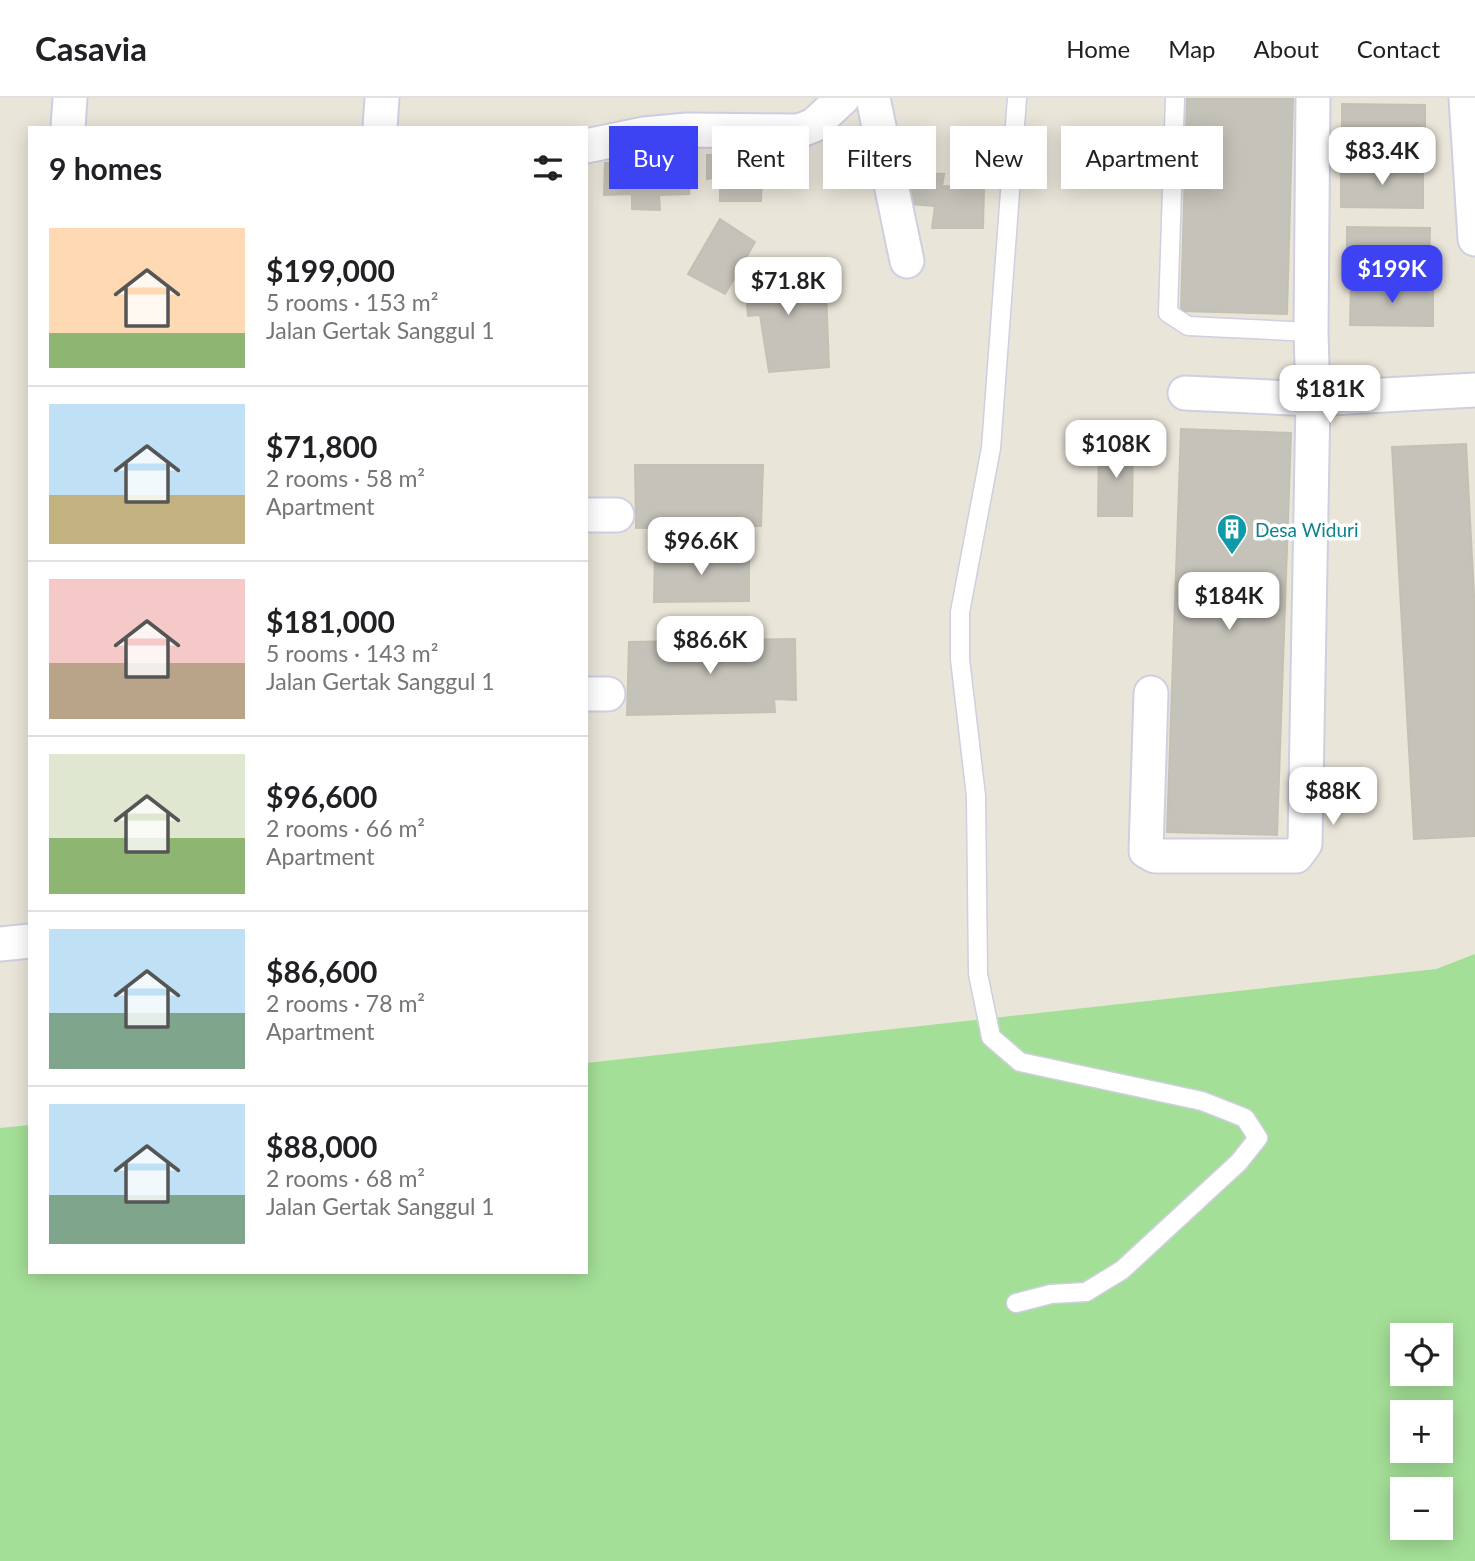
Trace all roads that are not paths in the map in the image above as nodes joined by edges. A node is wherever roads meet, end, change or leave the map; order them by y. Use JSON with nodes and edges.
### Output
{"nodes":[{"id":1,"x":70,"y":98,"type":"edge"},
{"id":2,"x":382,"y":98,"type":"edge"},
{"id":3,"x":843,"y":98,"type":"edge"},
{"id":4,"x":873,"y":98,"type":"edge"},
{"id":5,"x":1017,"y":98,"type":"edge"},
{"id":6,"x":1175,"y":98,"type":"edge"},
{"id":7,"x":1313,"y":98,"type":"edge"},
{"id":8,"x":1466,"y":98,"type":"edge"},
{"id":9,"x":68,"y":126,"type":"edge"},
{"id":10,"x":380,"y":126,"type":"edge"},
{"id":11,"x":588,"y":146,"type":"edge"},
{"id":12,"x":1475,"y":239,"type":"edge"},
{"id":13,"x":907,"y":261,"type":"dead end"},
{"id":14,"x":1311,"y":332,"type":"junction"},
{"id":15,"x":1475,"y":390,"type":"edge"},
{"id":16,"x":1185,"y":393,"type":"dead end"},
{"id":17,"x":1314,"y":399,"type":"junction"},
{"id":18,"x":1151,"y":693,"type":"dead end"},
{"id":19,"x":28,"y":941,"type":"edge"},
{"id":20,"x":0,"y":944,"type":"edge"},
{"id":21,"x":1016,"y":1303,"type":"dead end"}],
"edges":[{"from":1,"to":9,"type":"street"},
{"from":2,"to":10,"type":"street"},
{"from":3,"to":11,"type":"street"},
{"from":4,"to":13,"type":"street"},
{"from":5,"to":21,"type":"lane"},
{"from":6,"to":14,"type":"lane"},
{"from":7,"to":14,"type":"street"},
{"from":8,"to":12,"type":"street"},
{"from":14,"to":17,"type":"street"},
{"from":15,"to":17,"type":"street"},
{"from":16,"to":17,"type":"street"},
{"from":17,"to":18,"type":"street"},
{"from":19,"to":20,"type":"street"}]}
